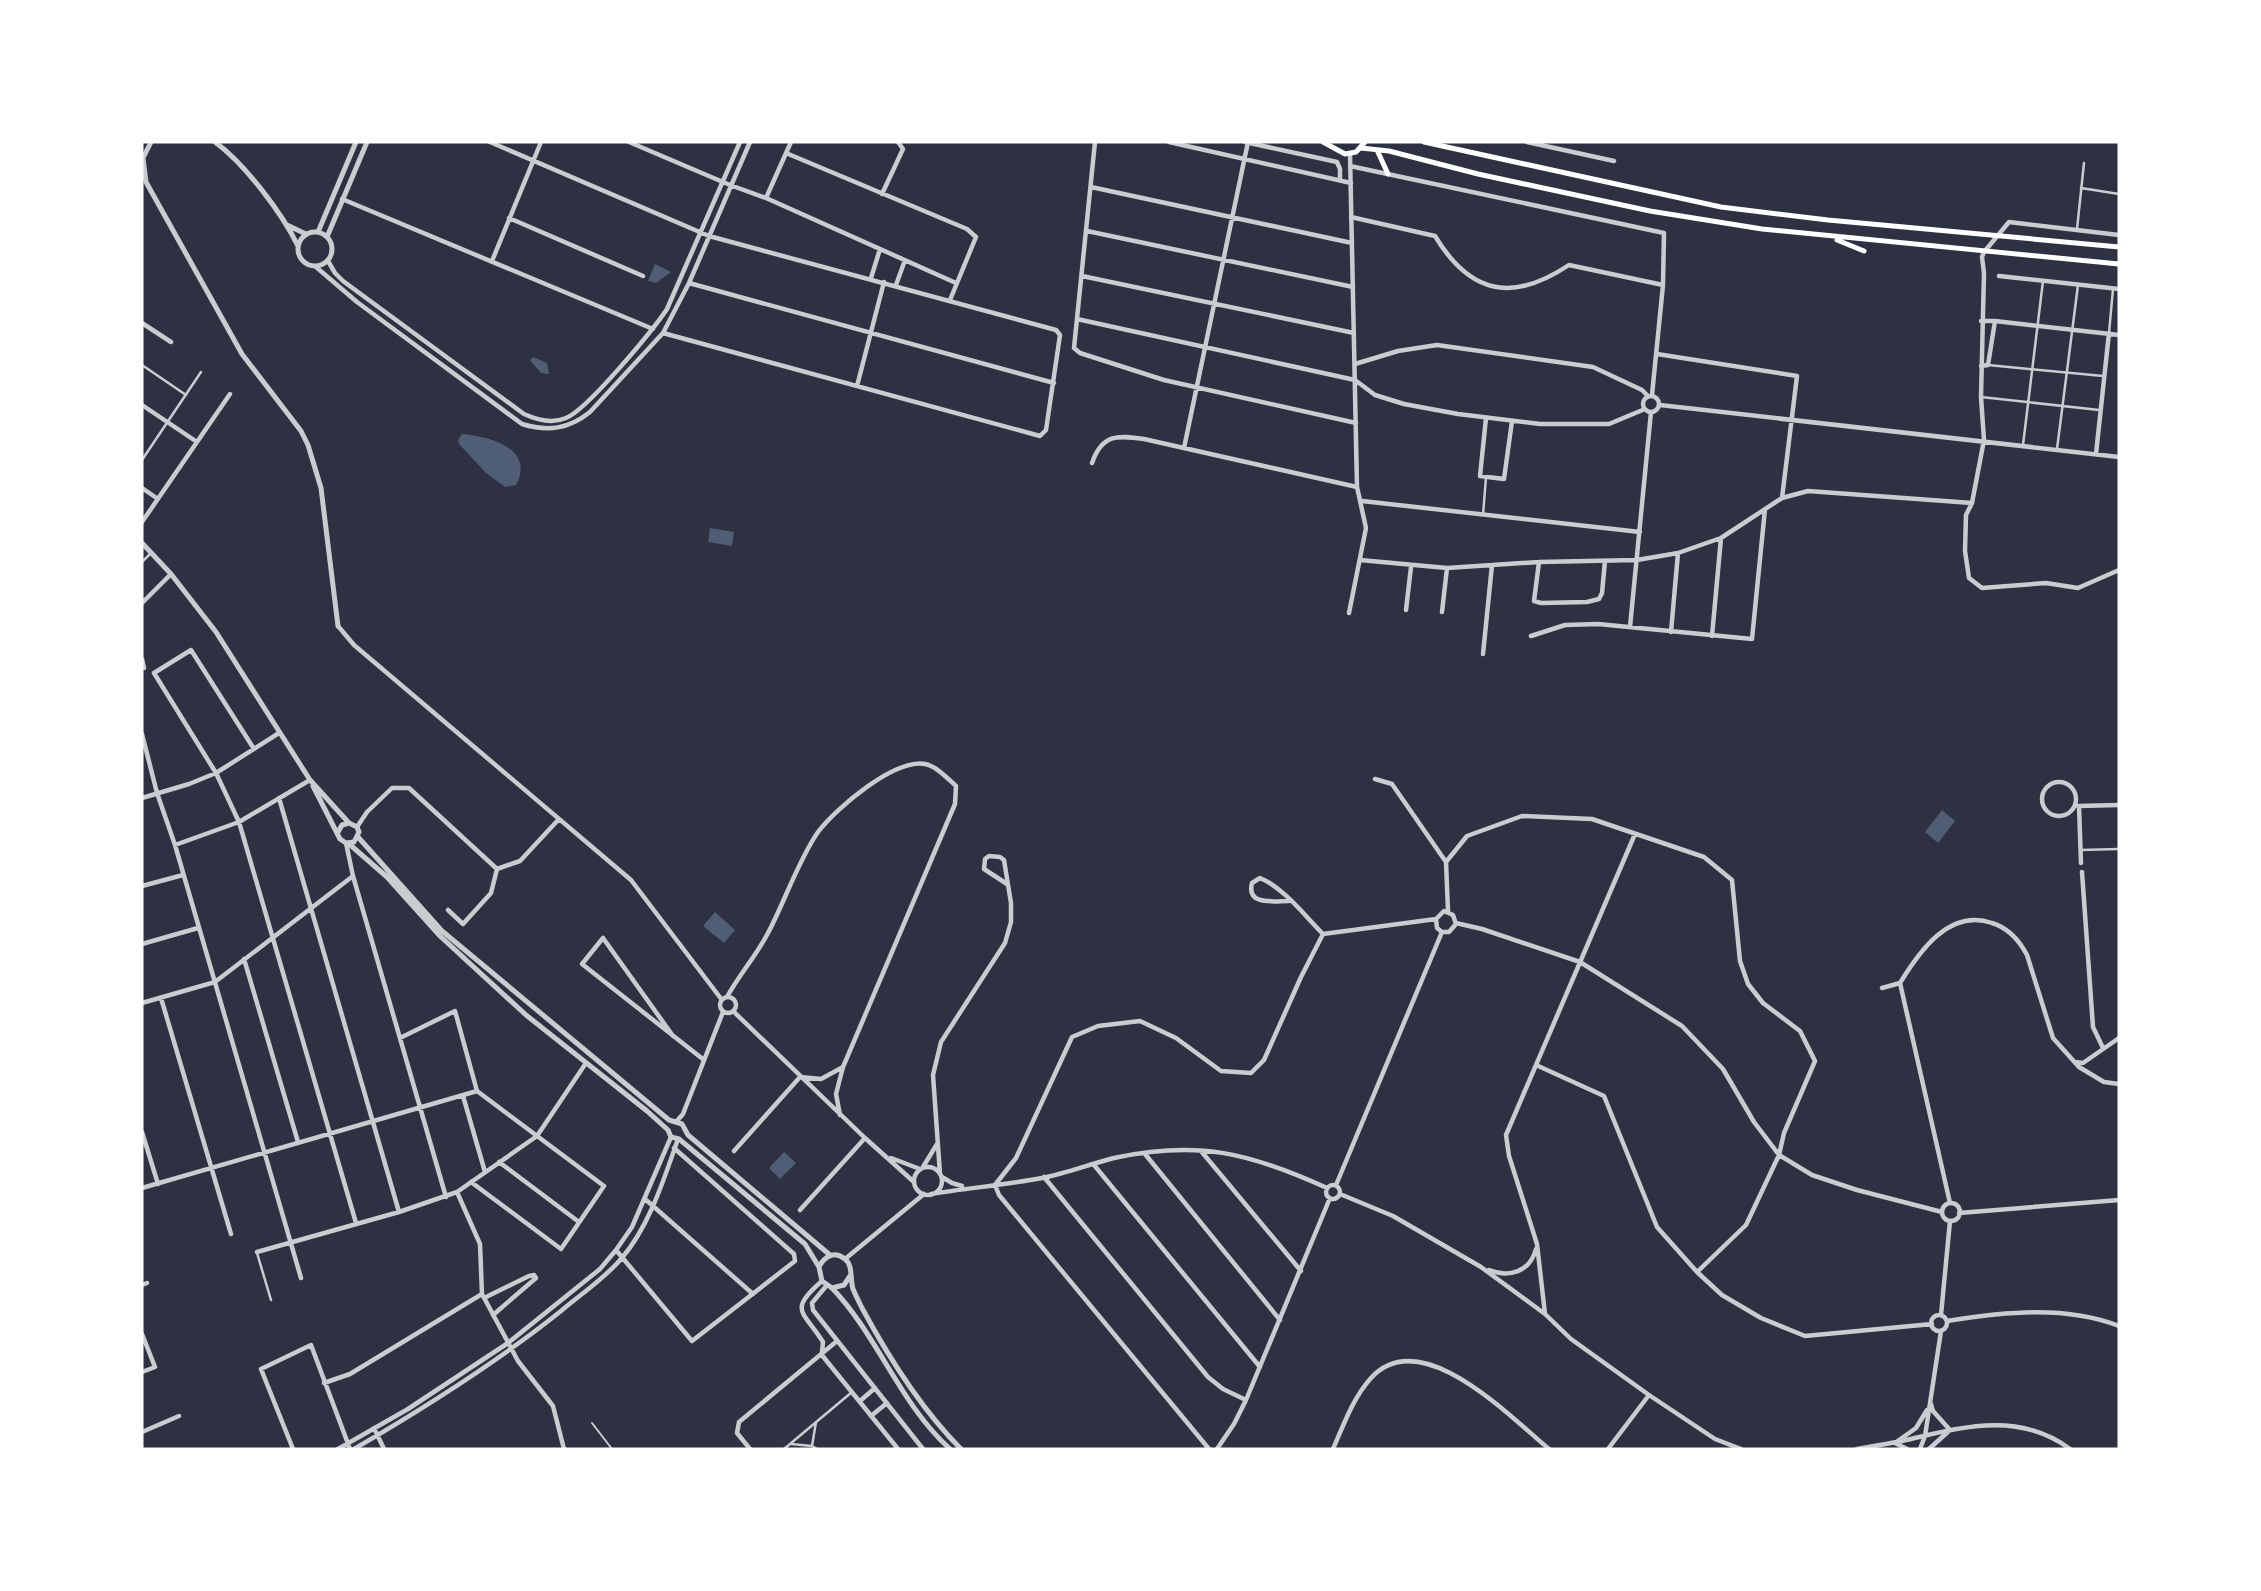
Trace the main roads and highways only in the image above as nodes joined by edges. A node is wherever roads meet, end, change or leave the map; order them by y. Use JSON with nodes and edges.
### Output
{"nodes":[{"id":1,"x":1323,"y":142,"type":"edge"},
{"id":2,"x":1424,"y":142,"type":"edge"},
{"id":3,"x":1330,"y":143,"type":"edge"},
{"id":4,"x":1363,"y":145,"type":"edge"},
{"id":5,"x":1377,"y":149,"type":"junction"},
{"id":6,"x":1388,"y":174,"type":"road end"},
{"id":7,"x":1831,"y":237,"type":"junction"},
{"id":8,"x":2119,"y":247,"type":"edge"},
{"id":9,"x":1864,"y":251,"type":"dead end"},
{"id":10,"x":2119,"y":264,"type":"edge"}],
"edges":[{"from":1,"to":3,"type":"main road"},
{"from":2,"to":8,"type":"main road"},
{"from":3,"to":4,"type":"main road"},
{"from":4,"to":5,"type":"main road"},
{"from":5,"to":6,"type":"main road"},
{"from":5,"to":7,"type":"main road"},
{"from":7,"to":9,"type":"main road"},
{"from":7,"to":10,"type":"main road"}]}
